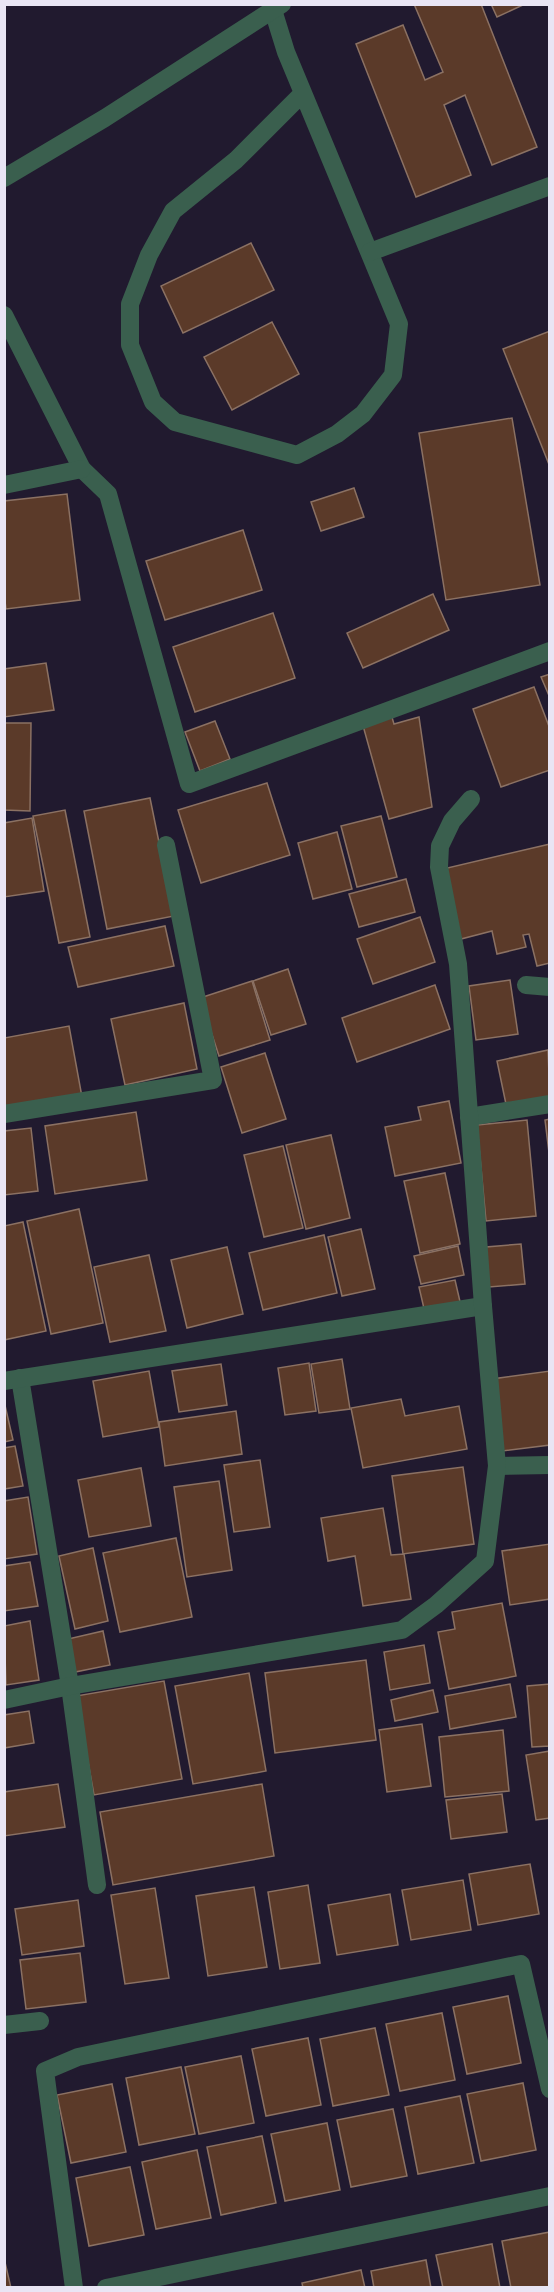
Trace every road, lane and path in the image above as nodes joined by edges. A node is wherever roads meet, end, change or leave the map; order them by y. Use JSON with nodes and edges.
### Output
{"nodes":[{"id":1,"x":277,"y":7,"type":"edge"},
{"id":2,"x":303,"y":93,"type":"junction"},
{"id":3,"x":4,"y":178,"type":"edge"},
{"id":4,"x":549,"y":186,"type":"edge"},
{"id":5,"x":370,"y":252,"type":"junction"},
{"id":6,"x":4,"y":315,"type":"edge"},
{"id":7,"x":82,"y":469,"type":"junction"},
{"id":8,"x":4,"y":484,"type":"edge"},
{"id":9,"x":549,"y":651,"type":"edge"},
{"id":10,"x":471,"y":799,"type":"dead end"},
{"id":11,"x":166,"y":845,"type":"dead end"},
{"id":12,"x":526,"y":986,"type":"dead end"},
{"id":13,"x":549,"y":987,"type":"edge"},
{"id":14,"x":549,"y":1104,"type":"edge"},
{"id":15,"x":4,"y":1114,"type":"edge"},
{"id":16,"x":469,"y":1118,"type":"junction"},
{"id":17,"x":483,"y":1306,"type":"junction"},
{"id":18,"x":12,"y":1380,"type":"edge"},
{"id":19,"x":549,"y":1465,"type":"edge"},
{"id":20,"x":497,"y":1466,"type":"junction"},
{"id":21,"x":70,"y":1686,"type":"junction"},
{"id":22,"x":4,"y":1700,"type":"edge"},
{"id":23,"x":97,"y":1885,"type":"dead end"},
{"id":24,"x":40,"y":2021,"type":"dead end"},
{"id":25,"x":4,"y":2025,"type":"edge"},
{"id":26,"x":549,"y":2089,"type":"edge"},
{"id":27,"x":549,"y":2196,"type":"edge"},
{"id":28,"x":74,"y":2288,"type":"edge"},
{"id":29,"x":106,"y":2288,"type":"edge"}],
"edges":[{"from":1,"to":2,"type":"street"},
{"from":1,"to":3,"type":"street"},
{"from":2,"to":5,"type":"street"},
{"from":2,"to":5,"type":"street"},
{"from":4,"to":5,"type":"street"},
{"from":6,"to":7,"type":"street"},
{"from":7,"to":8,"type":"street"},
{"from":7,"to":9,"type":"street"},
{"from":10,"to":16,"type":"street"},
{"from":11,"to":15,"type":"street"},
{"from":12,"to":13,"type":"street"},
{"from":14,"to":16,"type":"street"},
{"from":16,"to":17,"type":"street"},
{"from":17,"to":18,"type":"street"},
{"from":17,"to":20,"type":"street"},
{"from":18,"to":21,"type":"street"},
{"from":19,"to":20,"type":"street"},
{"from":20,"to":21,"type":"street"},
{"from":21,"to":22,"type":"street"},
{"from":21,"to":23,"type":"street"},
{"from":24,"to":25,"type":"street"},
{"from":26,"to":28,"type":"street"},
{"from":27,"to":29,"type":"street"}]}
